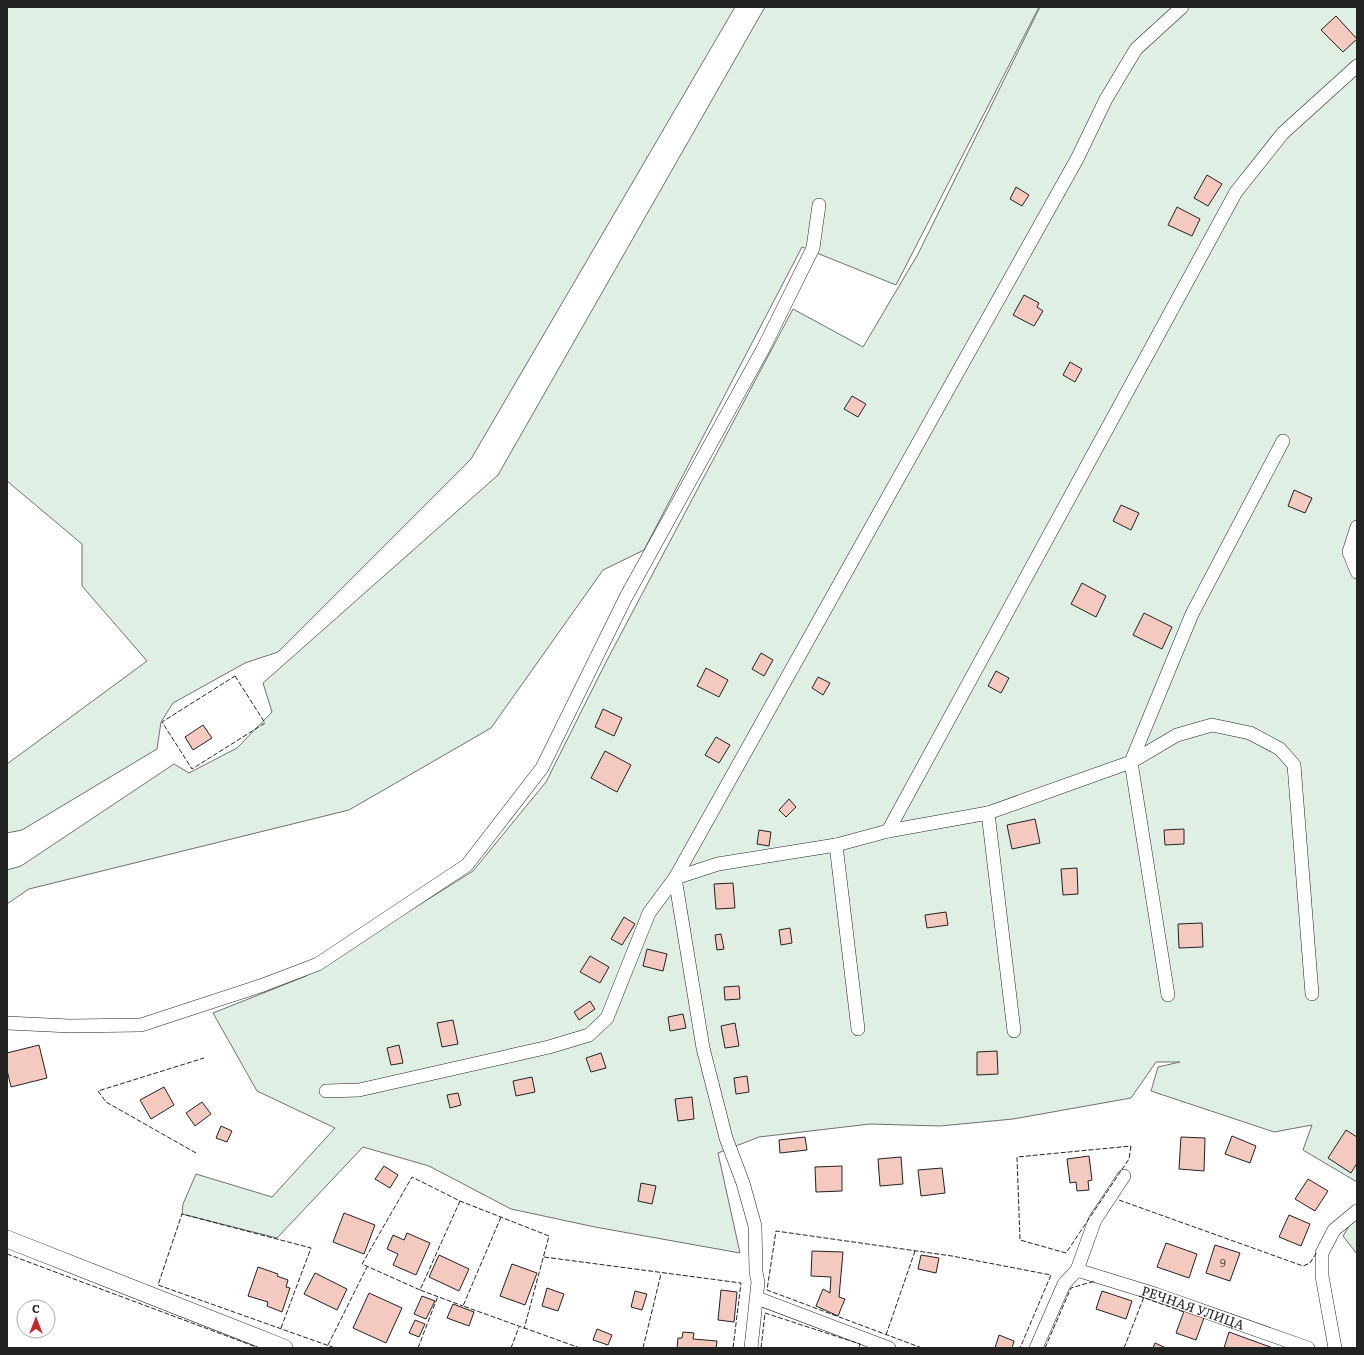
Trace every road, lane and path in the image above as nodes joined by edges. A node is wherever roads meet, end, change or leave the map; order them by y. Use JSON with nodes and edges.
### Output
{"nodes":[{"id":1,"x":1182,"y":7,"type":"edge"},
{"id":2,"x":1357,"y":66,"type":"edge"},
{"id":3,"x":819,"y":205,"type":"dead end"},
{"id":4,"x":1283,"y":441,"type":"dead end"},
{"id":5,"x":1357,"y":527,"type":"edge"},
{"id":6,"x":1357,"y":572,"type":"edge"},
{"id":7,"x":1131,"y":762,"type":"junction"},
{"id":8,"x":988,"y":813,"type":"junction"},
{"id":9,"x":888,"y":831,"type":"junction"},
{"id":10,"x":836,"y":845,"type":"junction"},
{"id":11,"x":675,"y":878,"type":"junction"},
{"id":12,"x":1312,"y":994,"type":"dead end"},
{"id":13,"x":1168,"y":995,"type":"dead end"},
{"id":14,"x":7,"y":1023,"type":"edge"},
{"id":15,"x":858,"y":1029,"type":"dead end"},
{"id":16,"x":1014,"y":1031,"type":"dead end"},
{"id":17,"x":326,"y":1091,"type":"dead end"},
{"id":18,"x":1124,"y":1176,"type":"dead end"},
{"id":19,"x":1357,"y":1212,"type":"edge"},
{"id":20,"x":7,"y":1239,"type":"edge"},
{"id":21,"x":1076,"y":1270,"type":"junction"},
{"id":22,"x":757,"y":1298,"type":"junction"},
{"id":23,"x":284,"y":1348,"type":"edge"},
{"id":24,"x":751,"y":1348,"type":"edge"},
{"id":25,"x":889,"y":1348,"type":"edge"},
{"id":26,"x":1036,"y":1348,"type":"edge"},
{"id":27,"x":1308,"y":1348,"type":"edge"},
{"id":28,"x":1335,"y":1348,"type":"edge"}],
"edges":[{"from":1,"to":11,"type":"street"},
{"from":2,"to":9,"type":"street"},
{"from":3,"to":14,"type":"street"},
{"from":4,"to":7,"type":"street"},
{"from":5,"to":6,"type":"street"},
{"from":7,"to":8,"type":"street"},
{"from":7,"to":12,"type":"street"},
{"from":7,"to":13,"type":"street"},
{"from":8,"to":9,"type":"street"},
{"from":8,"to":16,"type":"street"},
{"from":9,"to":10,"type":"street"},
{"from":10,"to":11,"type":"street"},
{"from":10,"to":15,"type":"street"},
{"from":11,"to":17,"type":"street"},
{"from":11,"to":22,"type":"street"},
{"from":18,"to":21,"type":"street"},
{"from":19,"to":28,"type":"street"},
{"from":20,"to":23,"type":"street"},
{"from":21,"to":26,"type":"street"},
{"from":21,"to":27,"type":"street","name":"РЕЧНАЯ УЛИЦА"},
{"from":22,"to":24,"type":"street"},
{"from":22,"to":25,"type":"street"}]}
